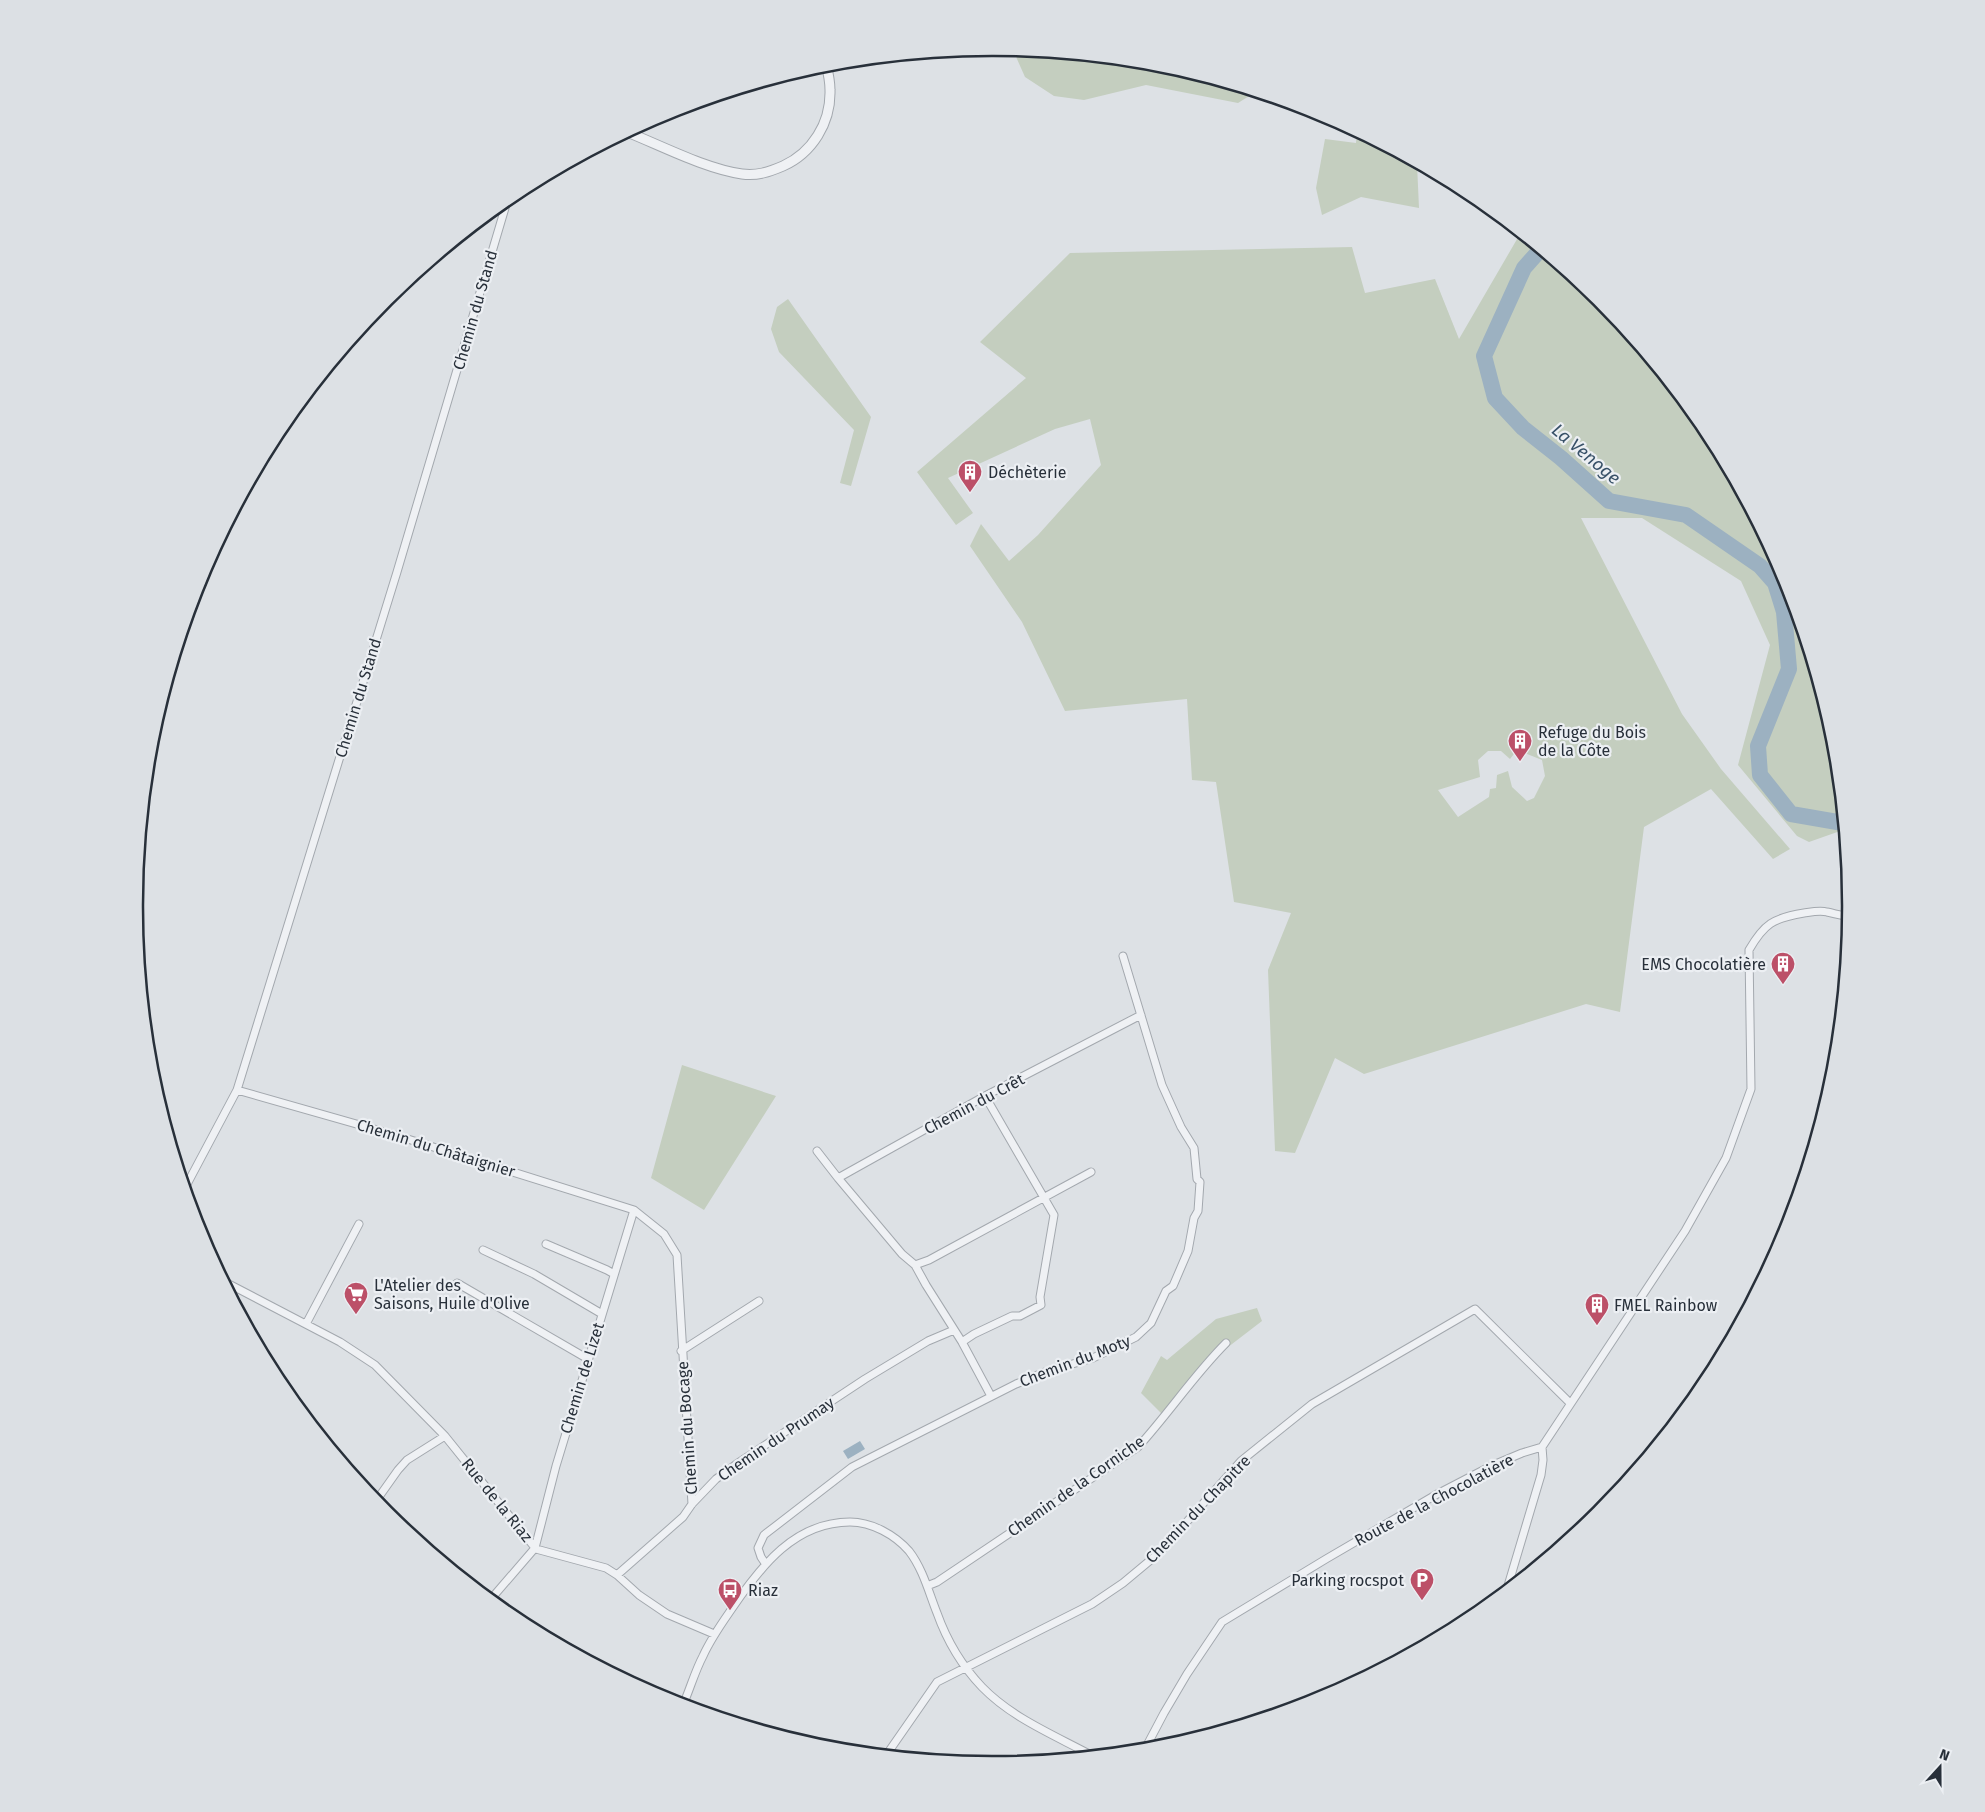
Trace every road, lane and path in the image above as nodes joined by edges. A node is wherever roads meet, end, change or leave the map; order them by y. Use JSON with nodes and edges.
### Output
{"nodes":[{"id":1,"x":827,"y":73,"type":"edge"},
{"id":2,"x":636,"y":135,"type":"edge"},
{"id":3,"x":504,"y":211,"type":"edge"},
{"id":4,"x":1842,"y":916,"type":"edge"},
{"id":5,"x":1123,"y":956,"type":"dead end"},
{"id":6,"x":1141,"y":1015,"type":"junction"},
{"id":7,"x":237,"y":1090,"type":"junction"},
{"id":8,"x":986,"y":1096,"type":"junction"},
{"id":9,"x":817,"y":1151,"type":"dead end"},
{"id":10,"x":1091,"y":1172,"type":"dead end"},
{"id":11,"x":838,"y":1178,"type":"junction"},
{"id":12,"x":189,"y":1181,"type":"edge"},
{"id":13,"x":1043,"y":1197,"type":"junction"},
{"id":14,"x":634,"y":1210,"type":"junction"},
{"id":15,"x":357,"y":1228,"type":"dead end"},
{"id":16,"x":546,"y":1244,"type":"dead end"},
{"id":17,"x":484,"y":1250,"type":"dead end"},
{"id":18,"x":915,"y":1265,"type":"junction"},
{"id":19,"x":614,"y":1274,"type":"junction"},
{"id":20,"x":457,"y":1284,"type":"dead end"},
{"id":21,"x":232,"y":1286,"type":"edge"},
{"id":22,"x":759,"y":1301,"type":"dead end"},
{"id":23,"x":602,"y":1314,"type":"junction"},
{"id":24,"x":306,"y":1324,"type":"junction"},
{"id":25,"x":954,"y":1330,"type":"junction"},
{"id":26,"x":962,"y":1342,"type":"junction"},
{"id":27,"x":1226,"y":1343,"type":"dead end"},
{"id":28,"x":681,"y":1351,"type":"junction"},
{"id":29,"x":588,"y":1359,"type":"junction"},
{"id":30,"x":991,"y":1396,"type":"junction"},
{"id":31,"x":1570,"y":1403,"type":"junction"},
{"id":32,"x":445,"y":1436,"type":"junction"},
{"id":33,"x":1542,"y":1447,"type":"junction"},
{"id":34,"x":381,"y":1495,"type":"edge"},
{"id":35,"x":692,"y":1504,"type":"junction"},
{"id":36,"x":535,"y":1548,"type":"junction"},
{"id":37,"x":765,"y":1563,"type":"junction"},
{"id":38,"x":617,"y":1575,"type":"junction"},
{"id":39,"x":1509,"y":1580,"type":"edge"},
{"id":40,"x":927,"y":1586,"type":"junction"},
{"id":41,"x":495,"y":1595,"type":"edge"},
{"id":42,"x":714,"y":1634,"type":"junction"},
{"id":43,"x":966,"y":1669,"type":"junction"},
{"id":44,"x":686,"y":1698,"type":"edge"},
{"id":45,"x":1150,"y":1740,"type":"edge"},
{"id":46,"x":891,"y":1749,"type":"edge"},
{"id":47,"x":1082,"y":1750,"type":"edge"}],
"edges":[{"from":1,"to":2,"type":"street"},
{"from":3,"to":7,"type":"street","name":"Chemin du Stand"},
{"from":4,"to":31,"type":"street"},
{"from":5,"to":6,"type":"street","name":"Chemin du Moty"},
{"from":6,"to":8,"type":"street","name":"Chemin du Crêt"},
{"from":6,"to":30,"type":"street","name":"Chemin du Moty"},
{"from":7,"to":12,"type":"street","name":"Chemin du Stand"},
{"from":7,"to":14,"type":"street","name":"Chemin du Châtaignier"},
{"from":8,"to":11,"type":"street","name":"Chemin du Crêt"},
{"from":8,"to":13,"type":"street"},
{"from":9,"to":11,"type":"street"},
{"from":10,"to":13,"type":"street"},
{"from":11,"to":18,"type":"street"},
{"from":13,"to":18,"type":"street"},
{"from":13,"to":26,"type":"street"},
{"from":14,"to":19,"type":"street","name":"Chemin de Lizet"},
{"from":14,"to":28,"type":"street","name":"Chemin du Bocage"},
{"from":15,"to":24,"type":"street"},
{"from":16,"to":19,"type":"street"},
{"from":17,"to":23,"type":"street"},
{"from":18,"to":25,"type":"street"},
{"from":19,"to":23,"type":"street","name":"Chemin de Lizet"},
{"from":20,"to":29,"type":"street"},
{"from":21,"to":24,"type":"street","name":"Rue de la Riaz"},
{"from":22,"to":28,"type":"street","name":"Chemin du Bocage"},
{"from":23,"to":29,"type":"street","name":"Chemin de Lizet"},
{"from":24,"to":32,"type":"street","name":"Rue de la Riaz"},
{"from":25,"to":26,"type":"street"},
{"from":25,"to":35,"type":"street","name":"Chemin du Prumay"},
{"from":26,"to":30,"type":"street"},
{"from":27,"to":40,"type":"street","name":"Chemin de la Corniche"},
{"from":28,"to":35,"type":"street","name":"Chemin du Bocage"},
{"from":29,"to":36,"type":"street","name":"Chemin de Lizet"},
{"from":30,"to":37,"type":"street","name":"Chemin du Moty"},
{"from":31,"to":33,"type":"street"},
{"from":31,"to":43,"type":"street","name":"Chemin du Chapitre"},
{"from":32,"to":34,"type":"street"},
{"from":32,"to":36,"type":"street","name":"Rue de la Riaz"},
{"from":33,"to":39,"type":"street"},
{"from":33,"to":45,"type":"street","name":"Route de la Chocolatière"},
{"from":35,"to":38,"type":"street","name":"Chemin du Prumay"},
{"from":36,"to":38,"type":"street","name":"Rue de la Riaz"},
{"from":36,"to":41,"type":"street"},
{"from":37,"to":40,"type":"street"},
{"from":37,"to":42,"type":"street"},
{"from":38,"to":42,"type":"street","name":"Rue de la Riaz"},
{"from":40,"to":43,"type":"street"},
{"from":42,"to":44,"type":"street"},
{"from":43,"to":46,"type":"street","name":"Chemin du Chapitre"},
{"from":43,"to":47,"type":"street"}]}
